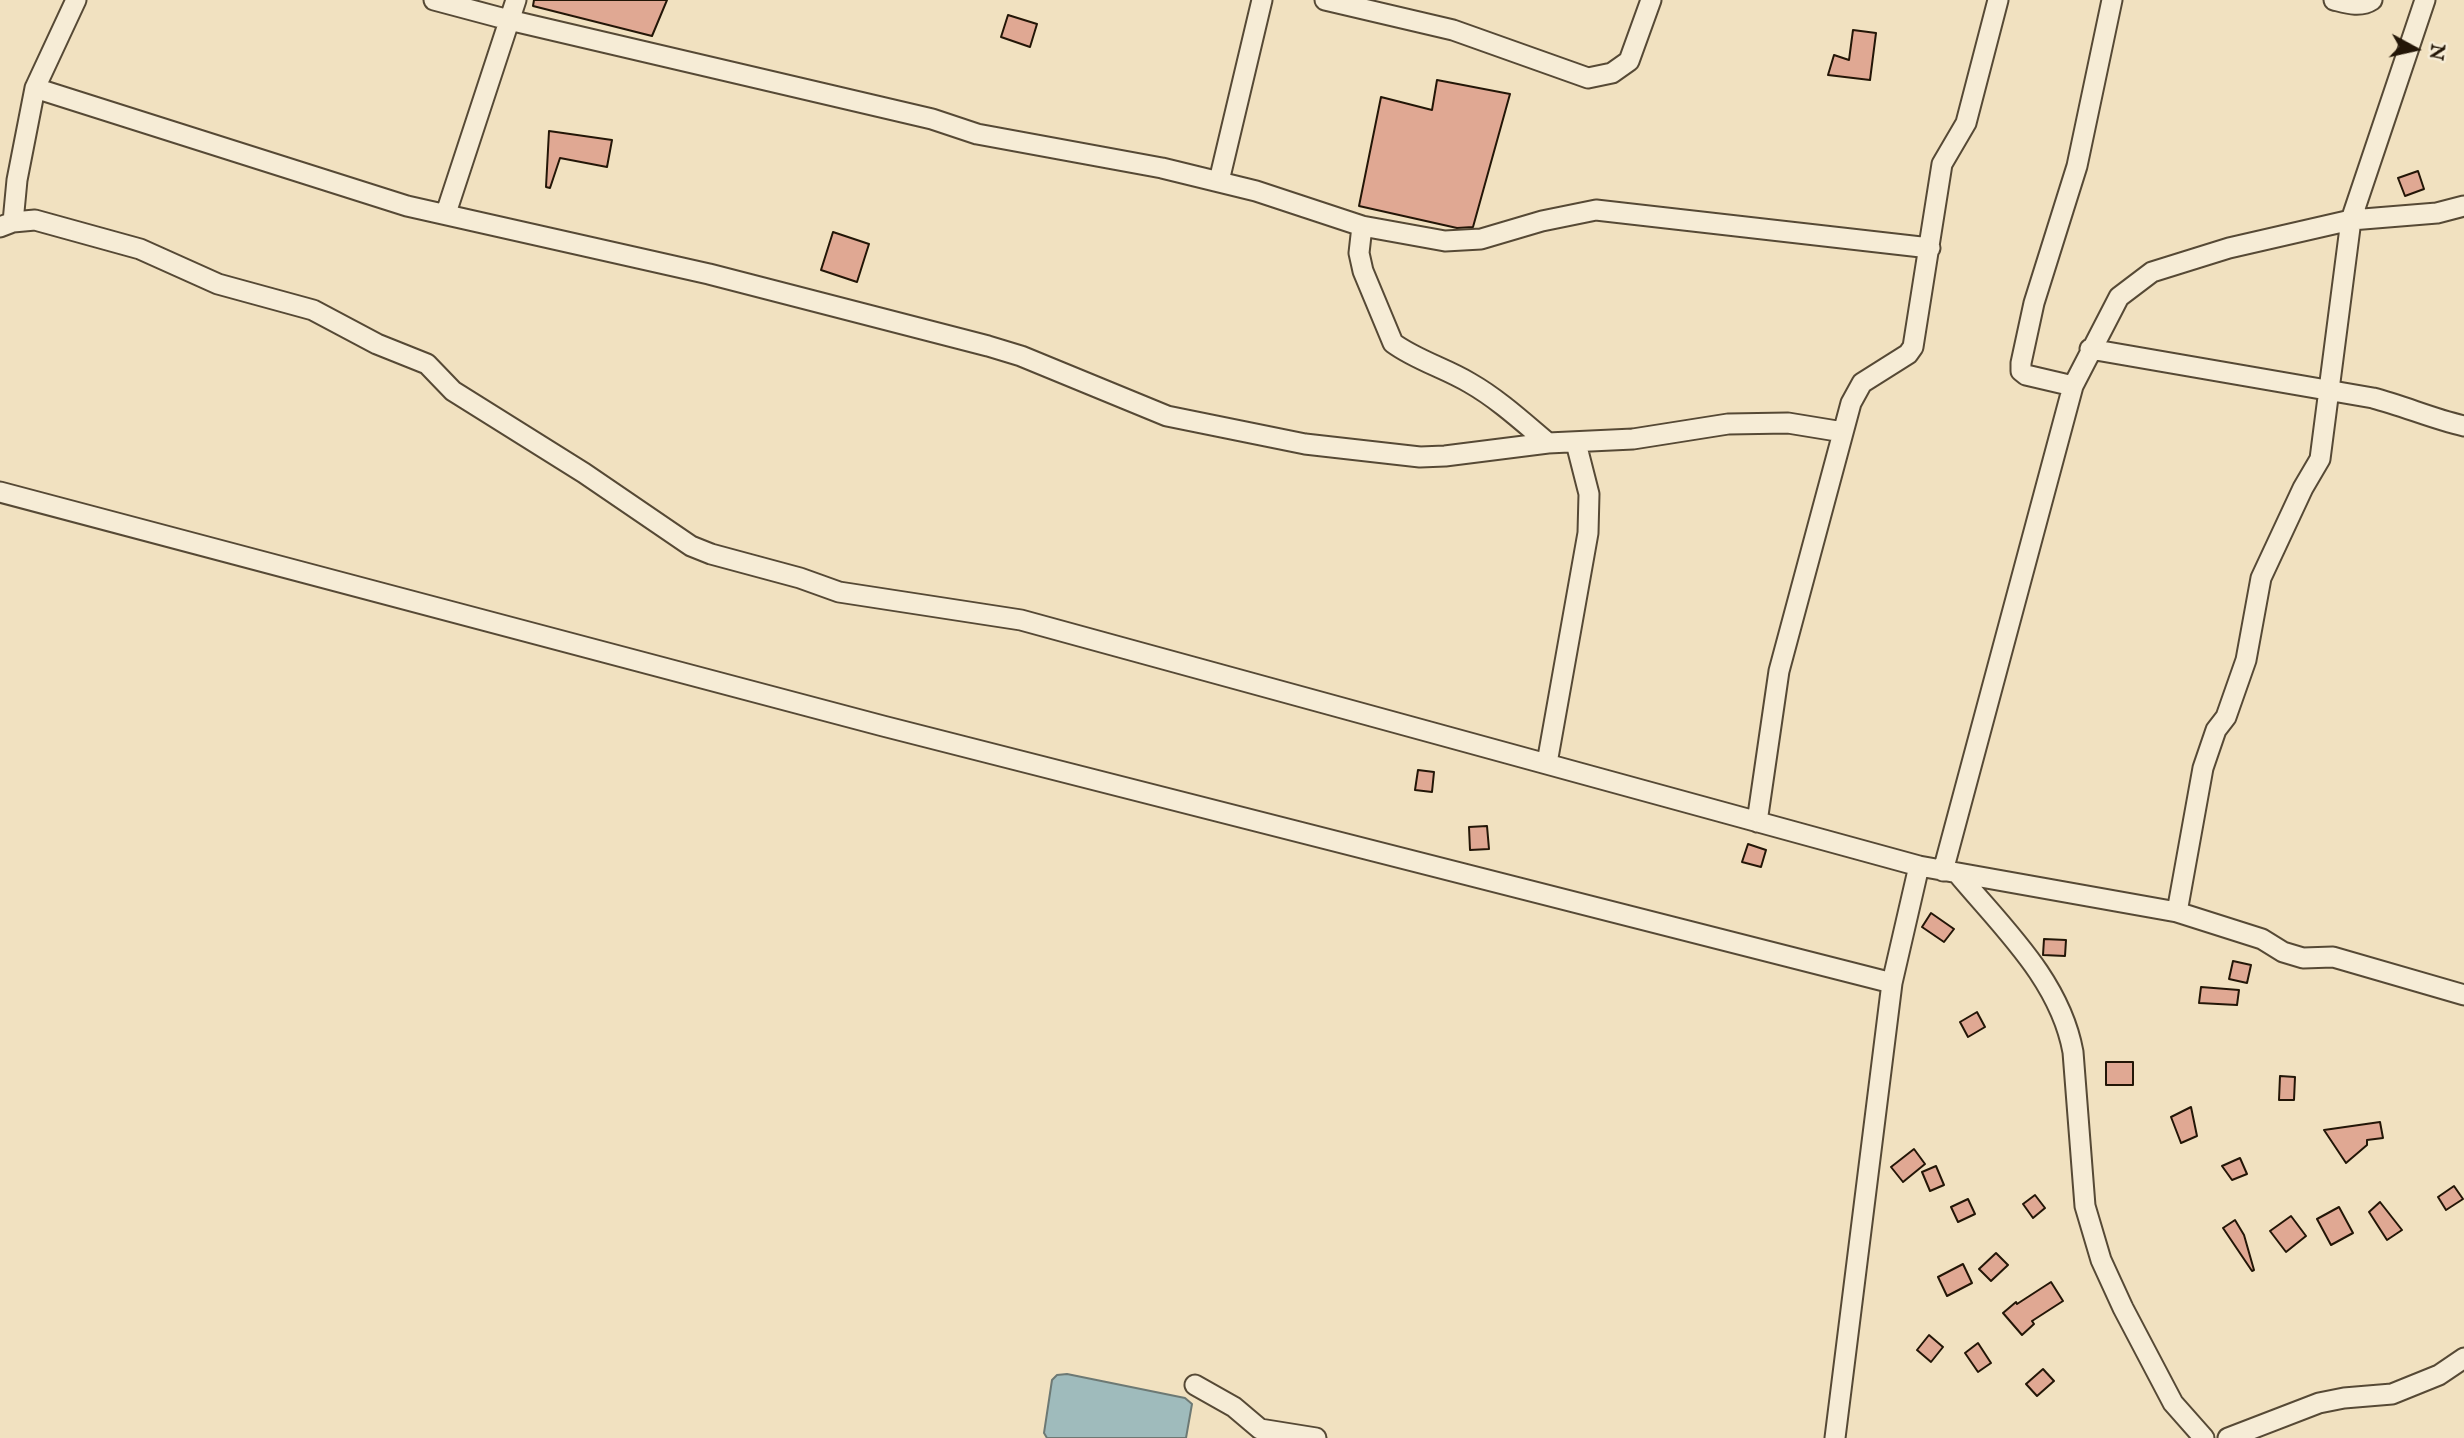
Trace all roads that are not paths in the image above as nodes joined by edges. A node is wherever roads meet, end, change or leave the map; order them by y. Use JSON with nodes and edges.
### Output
{"nodes":[{"id":1,"x":76,"y":0,"type":"edge"},
{"id":2,"x":434,"y":0,"type":"edge"},
{"id":3,"x":516,"y":0,"type":"edge"},
{"id":4,"x":1262,"y":0,"type":"edge"},
{"id":5,"x":1325,"y":0,"type":"edge"},
{"id":6,"x":1651,"y":0,"type":"edge"},
{"id":7,"x":1998,"y":0,"type":"edge"},
{"id":8,"x":2112,"y":0,"type":"edge"},
{"id":9,"x":2334,"y":0,"type":"edge"},
{"id":10,"x":2372,"y":0,"type":"edge"},
{"id":11,"x":2426,"y":0,"type":"edge"},
{"id":12,"x":509,"y":20,"type":"junction"},
{"id":13,"x":35,"y":88,"type":"junction"},
{"id":14,"x":0,"y":168,"type":"edge"},
{"id":15,"x":16,"y":180,"type":"junction"},
{"id":16,"x":1219,"y":181,"type":"junction"},
{"id":17,"x":2464,"y":206,"type":"edge"},
{"id":18,"x":446,"y":213,"type":"junction"},
{"id":19,"x":2351,"y":220,"type":"junction"},
{"id":20,"x":6,"y":224,"type":"edge"},
{"id":21,"x":1362,"y":226,"type":"junction"},
{"id":22,"x":1930,"y":248,"type":"junction"},
{"id":23,"x":2090,"y":349,"type":"junction"},
{"id":24,"x":2073,"y":386,"type":"junction"},
{"id":25,"x":2329,"y":391,"type":"junction"},
{"id":26,"x":2464,"y":426,"type":"edge"},
{"id":27,"x":1843,"y":432,"type":"junction"},
{"id":28,"x":1548,"y":443,"type":"junction"},
{"id":29,"x":1576,"y":443,"type":"junction"},
{"id":30,"x":0,"y":492,"type":"edge"},
{"id":31,"x":1547,"y":763,"type":"junction"},
{"id":32,"x":1757,"y":822,"type":"junction"},
{"id":33,"x":1919,"y":866,"type":"junction"},
{"id":34,"x":1950,"y":872,"type":"junction"},
{"id":35,"x":2177,"y":912,"type":"junction"},
{"id":36,"x":1892,"y":983,"type":"junction"},
{"id":37,"x":2464,"y":995,"type":"edge"},
{"id":38,"x":2464,"y":1358,"type":"edge"},
{"id":39,"x":1195,"y":1385,"type":"dead end"},
{"id":40,"x":1316,"y":1438,"type":"edge"},
{"id":41,"x":1835,"y":1438,"type":"edge"},
{"id":42,"x":2204,"y":1438,"type":"edge"},
{"id":43,"x":2228,"y":1438,"type":"edge"}],
"edges":[{"from":1,"to":13,"type":"street"},
{"from":2,"to":12,"type":"street"},
{"from":3,"to":12,"type":"street"},
{"from":4,"to":16,"type":"street"},
{"from":5,"to":6,"type":"street"},
{"from":7,"to":22,"type":"street"},
{"from":8,"to":24,"type":"street"},
{"from":9,"to":10,"type":"street"},
{"from":11,"to":19,"type":"street"},
{"from":12,"to":16,"type":"street"},
{"from":12,"to":18,"type":"street"},
{"from":13,"to":15,"type":"street"},
{"from":13,"to":18,"type":"street"},
{"from":14,"to":15,"type":"street"},
{"from":15,"to":20,"type":"street"},
{"from":16,"to":21,"type":"street"},
{"from":17,"to":19,"type":"street"},
{"from":18,"to":28,"type":"street"},
{"from":19,"to":23,"type":"street"},
{"from":19,"to":25,"type":"street"},
{"from":20,"to":31,"type":"street"},
{"from":21,"to":22,"type":"street"},
{"from":21,"to":28,"type":"street"},
{"from":22,"to":27,"type":"street"},
{"from":23,"to":24,"type":"street"},
{"from":23,"to":25,"type":"street"},
{"from":24,"to":34,"type":"street"},
{"from":25,"to":26,"type":"street"},
{"from":25,"to":35,"type":"street"},
{"from":27,"to":29,"type":"street"},
{"from":27,"to":32,"type":"street"},
{"from":28,"to":29,"type":"street"},
{"from":29,"to":31,"type":"street"},
{"from":30,"to":36,"type":"street"},
{"from":31,"to":32,"type":"street"},
{"from":32,"to":33,"type":"street"},
{"from":33,"to":34,"type":"street"},
{"from":33,"to":36,"type":"street"},
{"from":34,"to":35,"type":"street"},
{"from":34,"to":42,"type":"street"},
{"from":35,"to":37,"type":"street"},
{"from":36,"to":41,"type":"street"},
{"from":38,"to":43,"type":"street"},
{"from":39,"to":40,"type":"street"}]}
